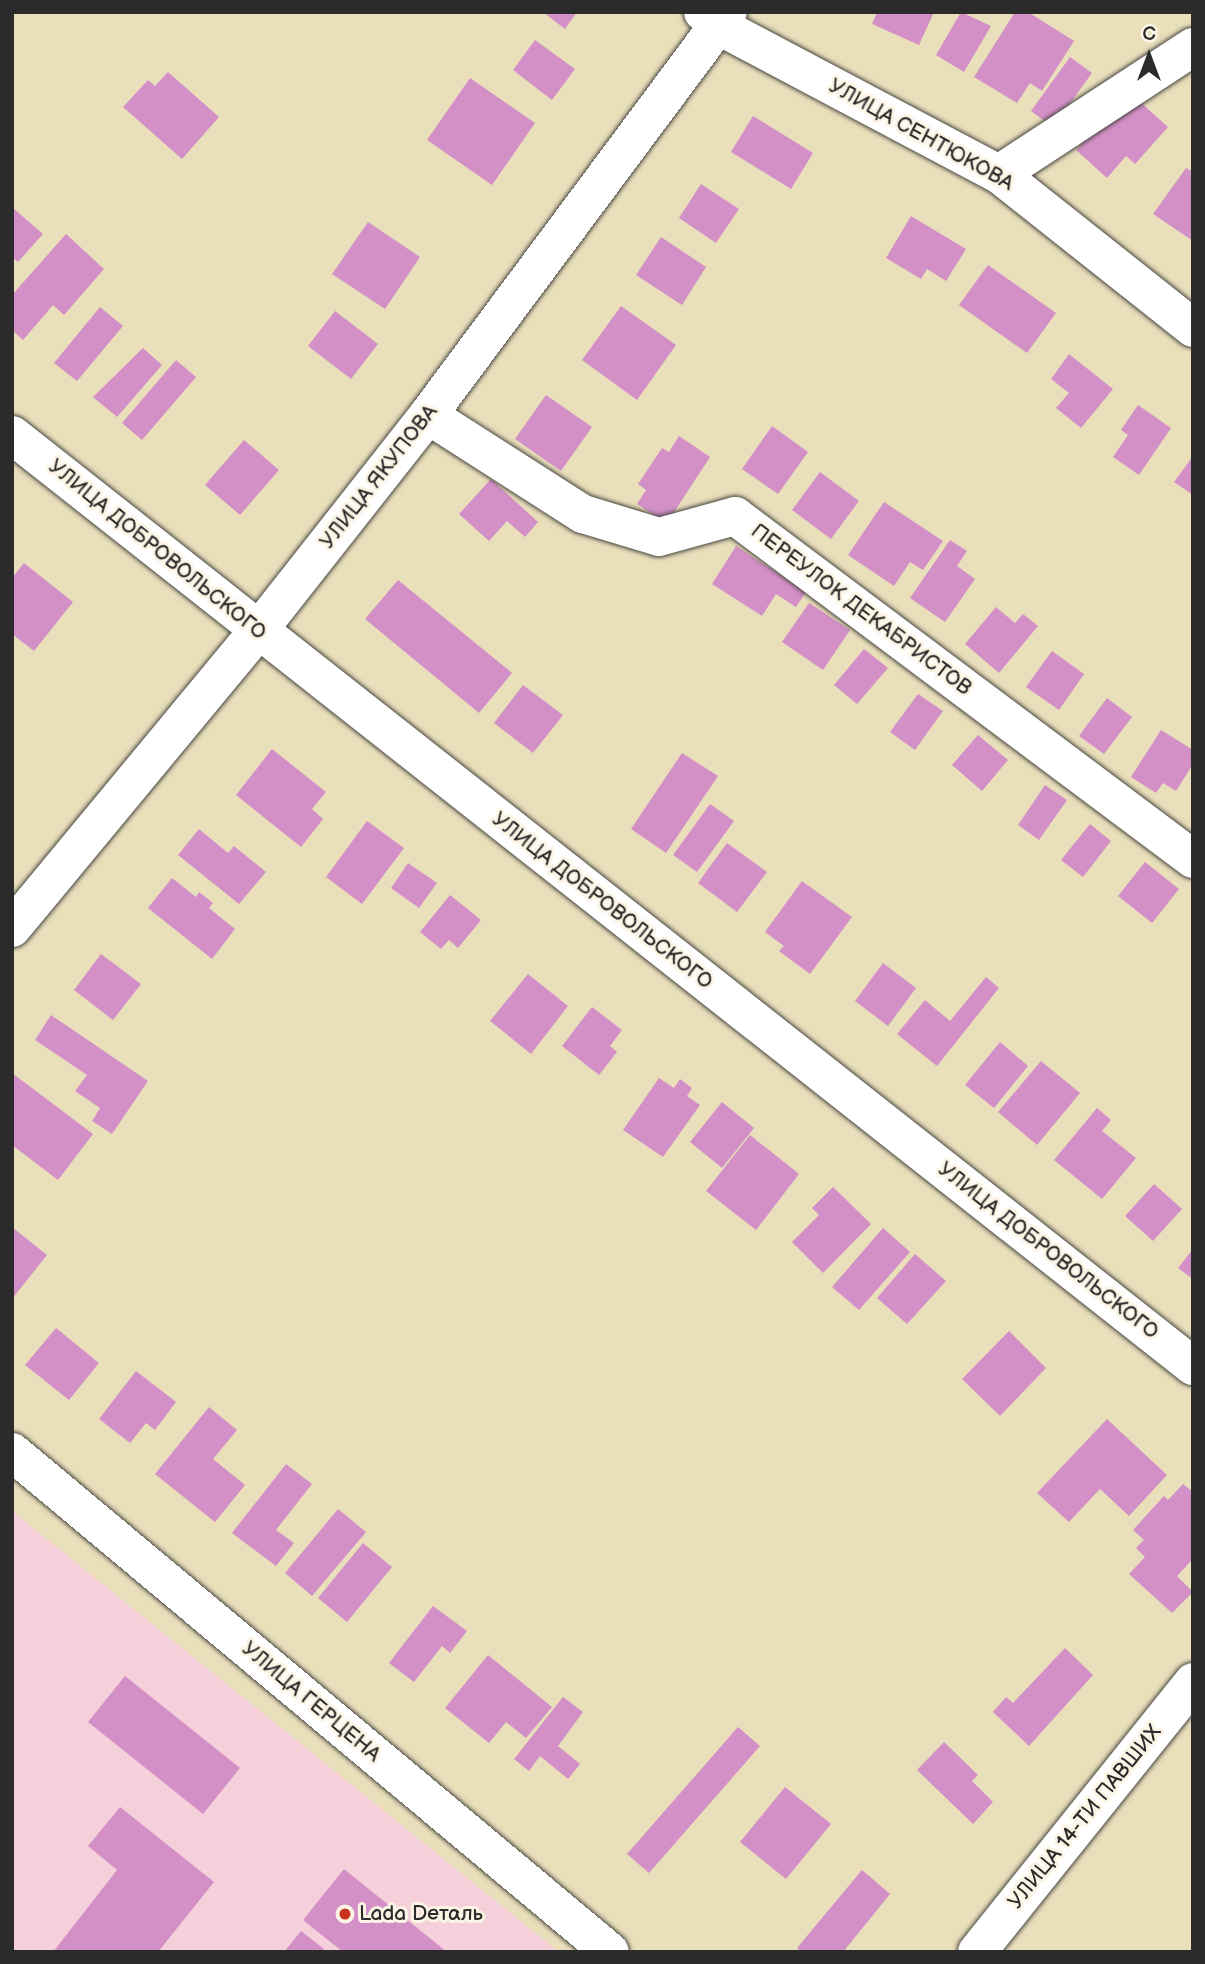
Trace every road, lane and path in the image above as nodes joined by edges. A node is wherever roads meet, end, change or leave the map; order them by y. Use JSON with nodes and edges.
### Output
{"nodes":[{"id":1,"x":717,"y":17,"type":"edge"},
{"id":2,"x":1193,"y":47,"type":"edge"},
{"id":3,"x":999,"y":174,"type":"junction"},
{"id":4,"x":1193,"y":328,"type":"edge"},
{"id":5,"x":428,"y":415,"type":"junction"},
{"id":6,"x":12,"y":435,"type":"edge"},
{"id":7,"x":258,"y":631,"type":"junction"},
{"id":8,"x":1193,"y":859,"type":"edge"},
{"id":9,"x":12,"y":928,"type":"edge"},
{"id":10,"x":1193,"y":1366,"type":"edge"},
{"id":11,"x":12,"y":1452,"type":"edge"},
{"id":12,"x":1193,"y":1682,"type":"edge"},
{"id":13,"x":610,"y":1952,"type":"edge"},
{"id":14,"x":977,"y":1952,"type":"edge"}],
"edges":[{"from":1,"to":3,"type":"street","name":"УЛИЦА СЕНТЮКОВА"},
{"from":1,"to":5,"type":"street","name":"УЛИЦА ЯКУПОВА"},
{"from":2,"to":3,"type":"street"},
{"from":3,"to":4,"type":"street","name":"УЛИЦА СЕНТЮКОВА"},
{"from":5,"to":7,"type":"street","name":"УЛИЦА ЯКУПОВА"},
{"from":5,"to":8,"type":"street","name":"ПЕРЕУЛОК ДЕКАБРИСТОВ"},
{"from":6,"to":7,"type":"street","name":"УЛИЦА ДОБРОВОЛЬСКОГО"},
{"from":7,"to":9,"type":"street","name":"УЛИЦА ЯКУПОВА"},
{"from":7,"to":10,"type":"street","name":"УЛИЦА ДОБРОВОЛЬСКОГО"},
{"from":11,"to":13,"type":"street","name":"УЛИЦА ГЕРЦЕНА"},
{"from":12,"to":14,"type":"street","name":"УЛИЦА 14-ТИ ПАВШИХ"}]}
